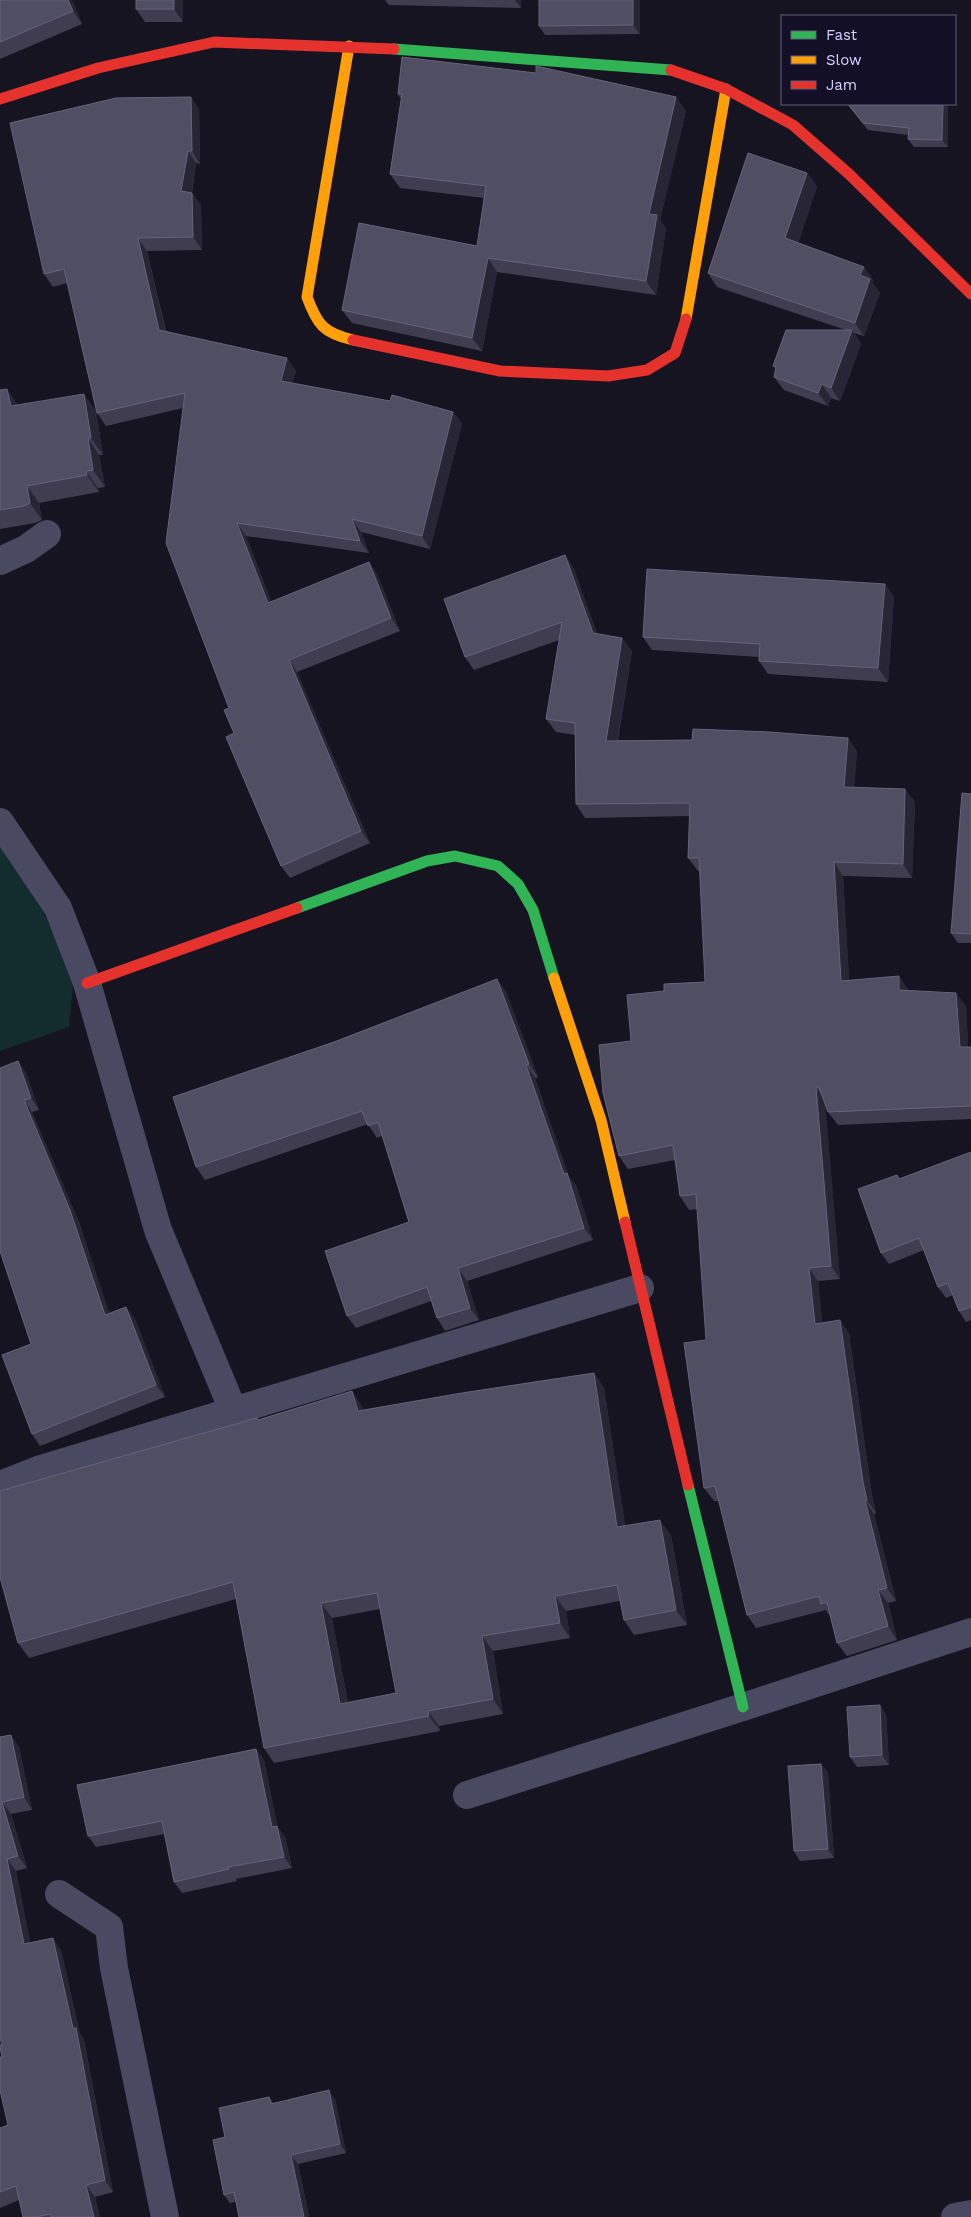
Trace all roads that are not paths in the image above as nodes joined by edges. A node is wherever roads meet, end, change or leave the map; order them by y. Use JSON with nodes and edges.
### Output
{"nodes":[{"id":1,"x":349,"y":46,"type":"junction"},
{"id":2,"x":726,"y":89,"type":"junction"},
{"id":3,"x":0,"y":98,"type":"edge"},
{"id":4,"x":971,"y":294,"type":"edge"},
{"id":5,"x":47,"y":534,"type":"dead end"},
{"id":6,"x":0,"y":561,"type":"edge"},
{"id":7,"x":0,"y":822,"type":"edge"},
{"id":8,"x":86,"y":983,"type":"junction"},
{"id":9,"x":640,"y":1288,"type":"junction"},
{"id":10,"x":233,"y":1410,"type":"junction"},
{"id":11,"x":0,"y":1485,"type":"edge"},
{"id":12,"x":971,"y":1632,"type":"edge"},
{"id":13,"x":744,"y":1708,"type":"junction"},
{"id":14,"x":467,"y":1795,"type":"dead end"},
{"id":15,"x":59,"y":1894,"type":"dead end"},
{"id":16,"x":971,"y":2214,"type":"edge"},
{"id":17,"x":165,"y":2217,"type":"edge"},
{"id":18,"x":954,"y":2217,"type":"edge"}],
"edges":[{"from":1,"to":2,"type":"street"},
{"from":1,"to":2,"type":"street"},
{"from":1,"to":3,"type":"street"},
{"from":2,"to":4,"type":"street"},
{"from":5,"to":6,"type":"street"},
{"from":7,"to":8,"type":"street"},
{"from":8,"to":9,"type":"street"},
{"from":8,"to":10,"type":"street"},
{"from":9,"to":10,"type":"street"},
{"from":9,"to":13,"type":"street"},
{"from":10,"to":11,"type":"street"},
{"from":12,"to":13,"type":"street"},
{"from":13,"to":14,"type":"street"},
{"from":15,"to":17,"type":"street"},
{"from":16,"to":18,"type":"street"}]}
